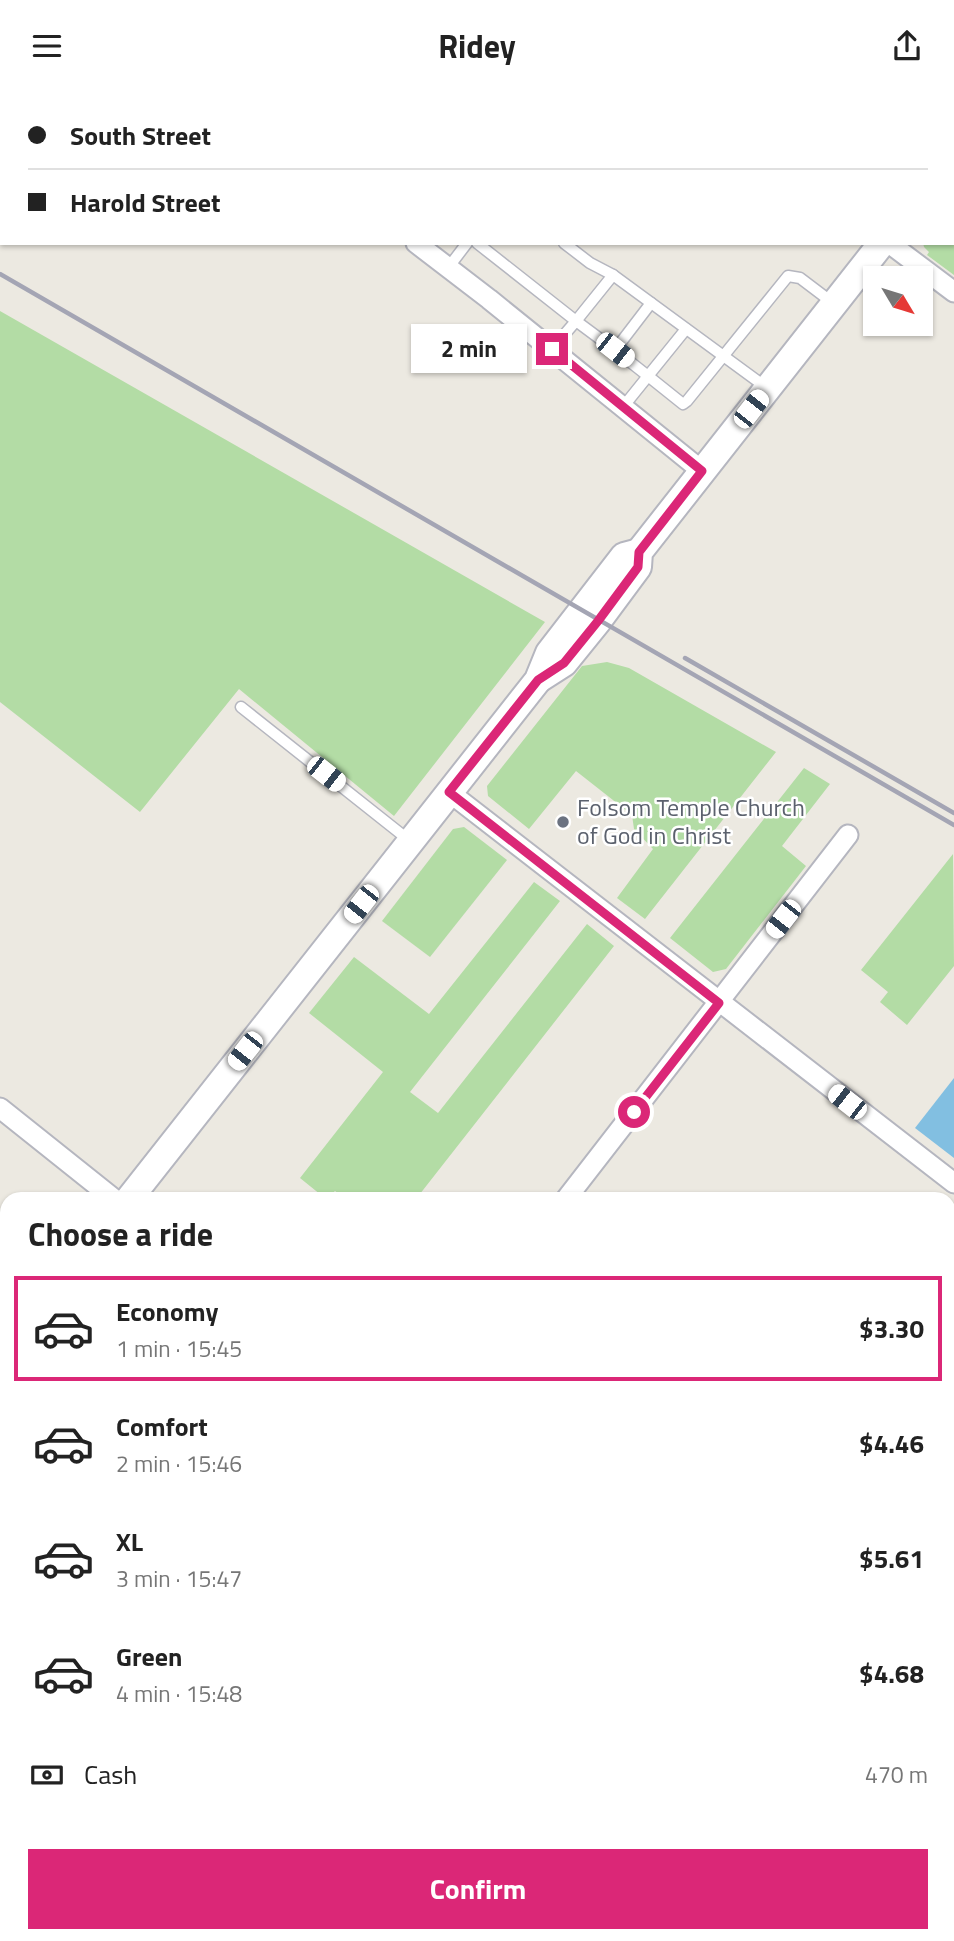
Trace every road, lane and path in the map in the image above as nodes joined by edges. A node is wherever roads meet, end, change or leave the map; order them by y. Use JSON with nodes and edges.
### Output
{"nodes":[{"id":1,"x":419,"y":245,"type":"edge"},
{"id":2,"x":466,"y":245,"type":"edge"},
{"id":3,"x":480,"y":245,"type":"edge"},
{"id":4,"x":567,"y":245,"type":"edge"},
{"id":5,"x":880,"y":245,"type":"edge"},
{"id":6,"x":892,"y":245,"type":"edge"},
{"id":7,"x":449,"y":268,"type":"junction"},
{"id":8,"x":613,"y":275,"type":"junction"},
{"id":9,"x":954,"y":292,"type":"edge"},
{"id":10,"x":651,"y":303,"type":"junction"},
{"id":11,"x":834,"y":304,"type":"junction"},
{"id":12,"x":576,"y":321,"type":"junction"},
{"id":13,"x":687,"y":329,"type":"junction"},
{"id":14,"x":552,"y":349,"type":"junction"},
{"id":15,"x":615,"y":350,"type":"junction"},
{"id":16,"x":724,"y":356,"type":"junction"},
{"id":17,"x":648,"y":376,"type":"junction"},
{"id":18,"x":767,"y":389,"type":"junction"},
{"id":19,"x":623,"y":407,"type":"junction"},
{"id":20,"x":702,"y":471,"type":"junction"},
{"id":21,"x":241,"y":707,"type":"dead end"},
{"id":22,"x":449,"y":792,"type":"junction"},
{"id":23,"x":848,"y":835,"type":"dead end"},
{"id":24,"x":410,"y":841,"type":"junction"},
{"id":25,"x":719,"y":1003,"type":"junction"},
{"id":26,"x":0,"y":1108,"type":"edge"},
{"id":27,"x":954,"y":1184,"type":"edge"},
{"id":28,"x":105,"y":1192,"type":"edge"},
{"id":29,"x":134,"y":1192,"type":"edge"},
{"id":30,"x":571,"y":1192,"type":"edge"}],
"edges":[{"from":1,"to":7,"type":"street"},
{"from":2,"to":7,"type":"lane"},
{"from":3,"to":12,"type":"lane"},
{"from":4,"to":8,"type":"lane"},
{"from":5,"to":11,"type":"main road"},
{"from":6,"to":9,"type":"street"},
{"from":7,"to":14,"type":"street"},
{"from":8,"to":10,"type":"lane"},
{"from":8,"to":12,"type":"lane"},
{"from":10,"to":13,"type":"lane"},
{"from":10,"to":15,"type":"lane"},
{"from":11,"to":16,"type":"lane"},
{"from":11,"to":18,"type":"main road"},
{"from":12,"to":14,"type":"lane"},
{"from":12,"to":15,"type":"lane"},
{"from":13,"to":16,"type":"lane"},
{"from":13,"to":17,"type":"lane"},
{"from":14,"to":19,"type":"street"},
{"from":15,"to":17,"type":"lane"},
{"from":16,"to":17,"type":"lane"},
{"from":16,"to":18,"type":"lane"},
{"from":17,"to":19,"type":"lane"},
{"from":18,"to":20,"type":"main road"},
{"from":19,"to":20,"type":"street"},
{"from":20,"to":22,"type":"main road"},
{"from":21,"to":24,"type":"lane"},
{"from":22,"to":24,"type":"main road"},
{"from":22,"to":25,"type":"street"},
{"from":23,"to":25,"type":"street"},
{"from":24,"to":29,"type":"main road"},
{"from":25,"to":27,"type":"street"},
{"from":25,"to":30,"type":"street"},
{"from":26,"to":28,"type":"street"}]}
